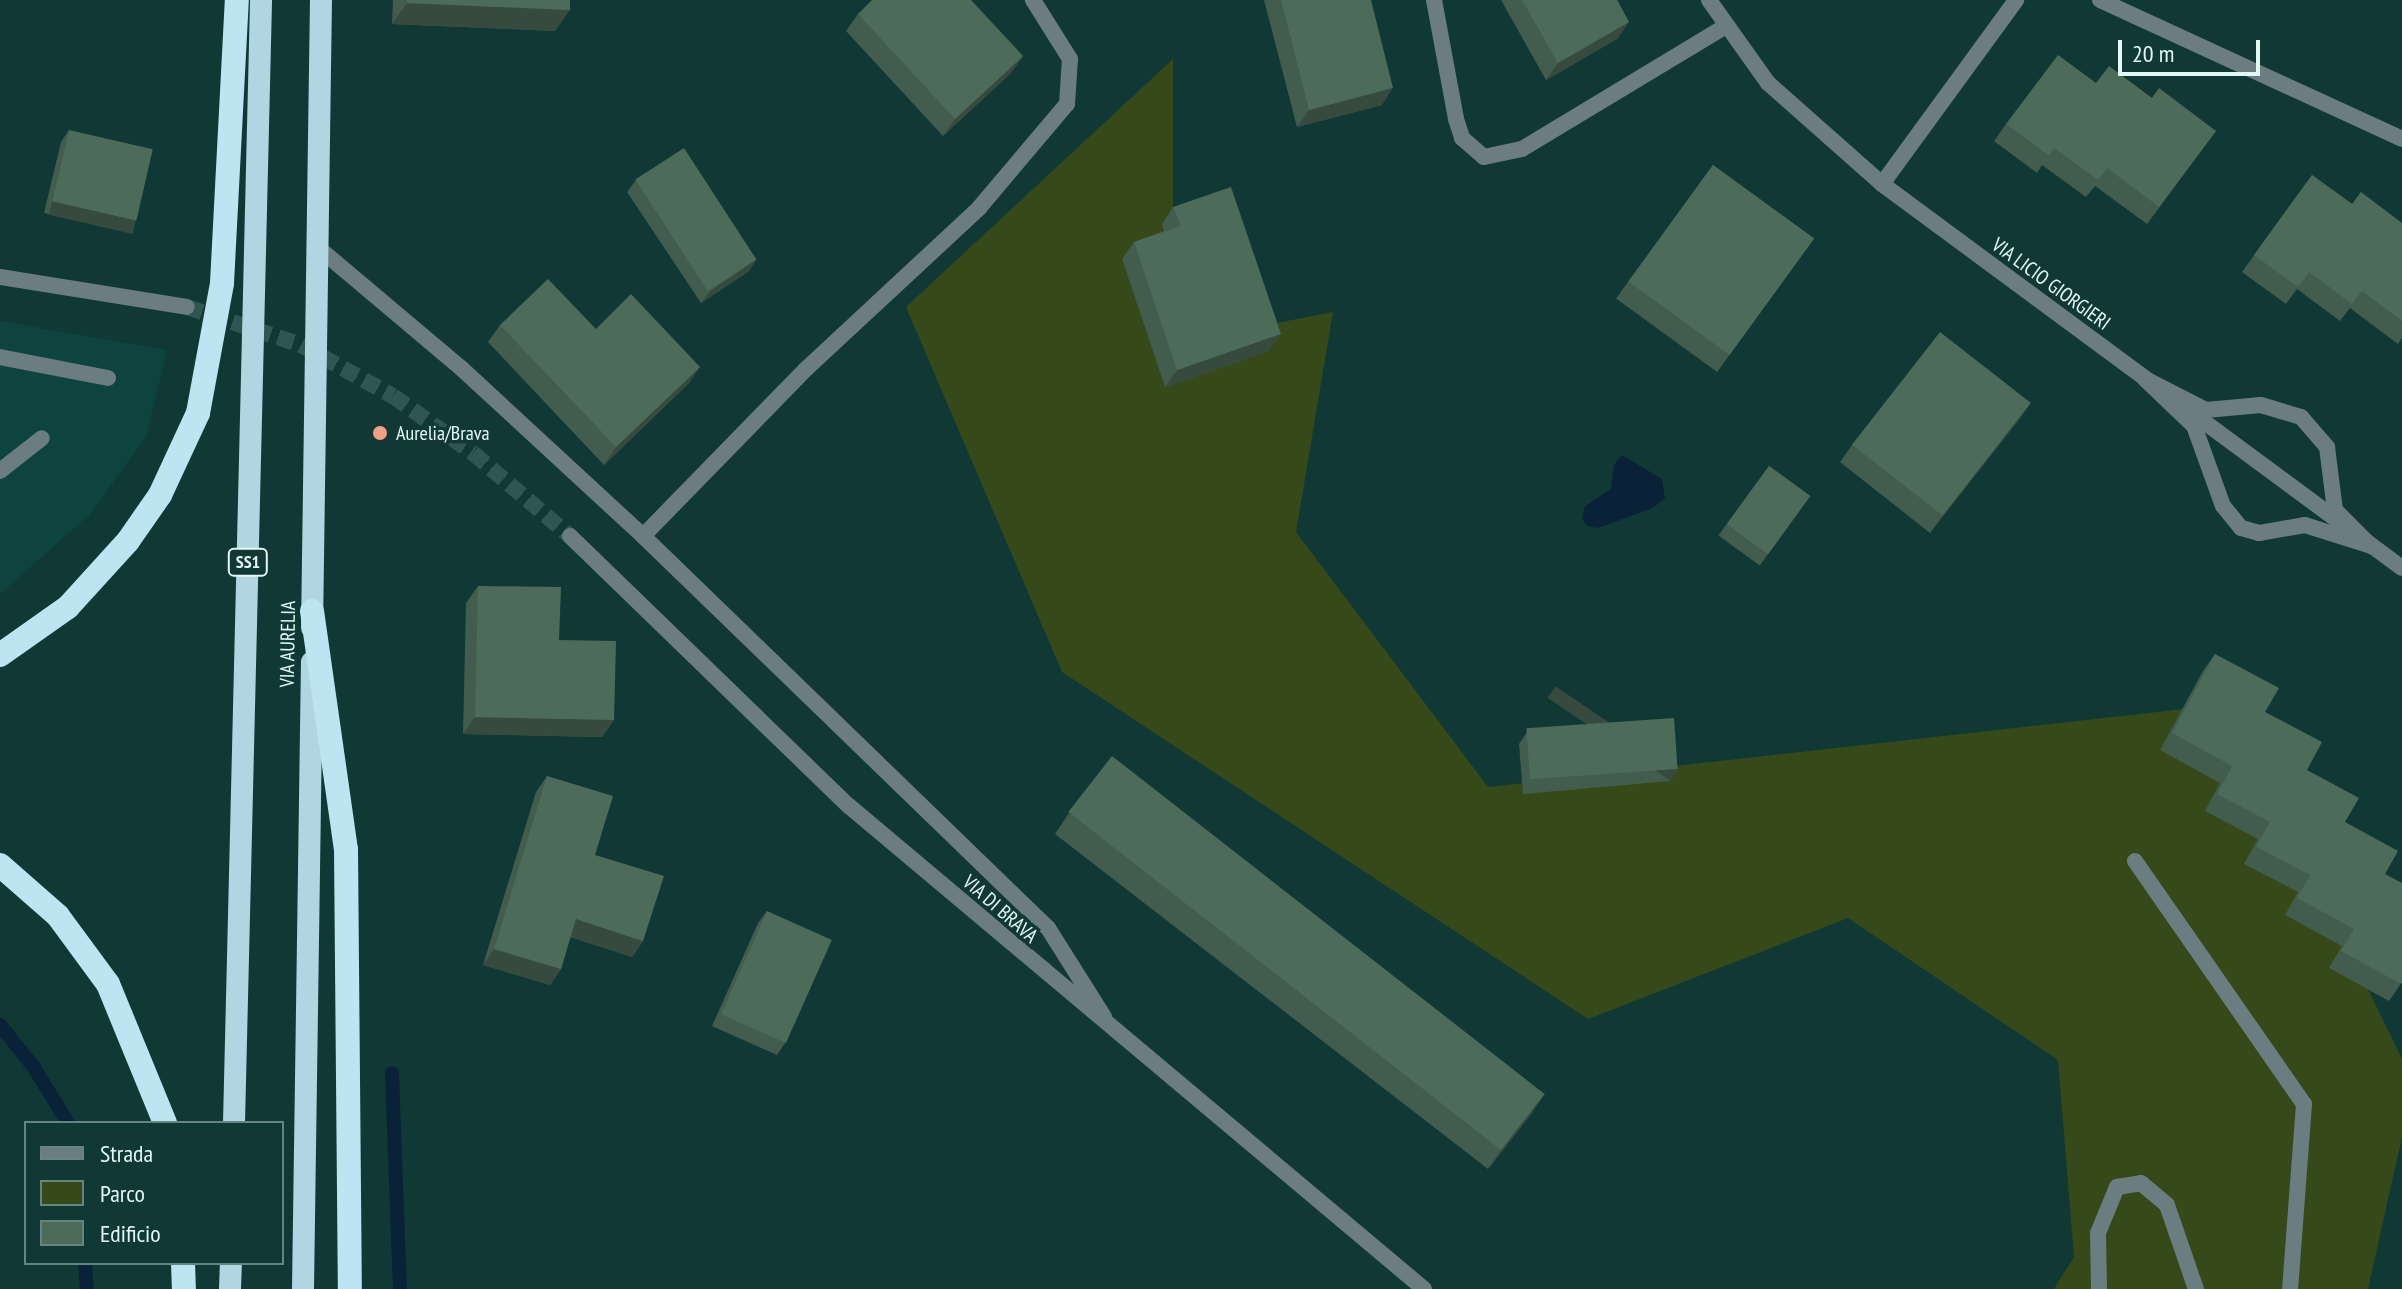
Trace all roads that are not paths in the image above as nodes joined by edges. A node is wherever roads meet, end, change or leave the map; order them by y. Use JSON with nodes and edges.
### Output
{"nodes":[{"id":1,"x":237,"y":0,"type":"edge"},
{"id":2,"x":261,"y":0,"type":"edge"},
{"id":3,"x":321,"y":0,"type":"edge"},
{"id":4,"x":1033,"y":0,"type":"edge"},
{"id":5,"x":1434,"y":0,"type":"edge"},
{"id":6,"x":1709,"y":0,"type":"edge"},
{"id":7,"x":2016,"y":0,"type":"edge"},
{"id":8,"x":2100,"y":0,"type":"edge"},
{"id":9,"x":1724,"y":27,"type":"junction"},
{"id":10,"x":2402,"y":139,"type":"edge"},
{"id":11,"x":1882,"y":184,"type":"junction"},
{"id":12,"x":315,"y":245,"type":"junction"},
{"id":13,"x":0,"y":277,"type":"edge"},
{"id":14,"x":187,"y":307,"type":"tunnel mouth"},
{"id":15,"x":0,"y":357,"type":"edge"},
{"id":16,"x":108,"y":378,"type":"dead end"},
{"id":17,"x":2145,"y":379,"type":"junction"},
{"id":18,"x":42,"y":438,"type":"dead end"},
{"id":19,"x":0,"y":471,"type":"edge"},
{"id":20,"x":570,"y":536,"type":"tunnel mouth"},
{"id":21,"x":643,"y":536,"type":"junction"},
{"id":22,"x":2371,"y":546,"type":"junction"},
{"id":23,"x":2402,"y":568,"type":"edge"},
{"id":24,"x":312,"y":611,"type":"junction"},
{"id":25,"x":0,"y":655,"type":"edge"},
{"id":26,"x":2135,"y":861,"type":"dead end"},
{"id":27,"x":0,"y":865,"type":"edge"},
{"id":28,"x":1113,"y":1032,"type":"junction"},
{"id":29,"x":164,"y":1121,"type":"edge"},
{"id":30,"x":234,"y":1121,"type":"edge"},
{"id":31,"x":183,"y":1265,"type":"edge"},
{"id":32,"x":231,"y":1265,"type":"edge"},
{"id":33,"x":184,"y":1289,"type":"edge"},
{"id":34,"x":230,"y":1289,"type":"edge"},
{"id":35,"x":303,"y":1289,"type":"edge"},
{"id":36,"x":350,"y":1289,"type":"edge"},
{"id":37,"x":1424,"y":1289,"type":"edge"},
{"id":38,"x":2099,"y":1289,"type":"edge"},
{"id":39,"x":2196,"y":1289,"type":"edge"},
{"id":40,"x":2290,"y":1289,"type":"edge"}],
"edges":[{"from":1,"to":25,"type":"highway"},
{"from":2,"to":30,"type":"highway","name":"VIA AURELIA","number":"SS1"},
{"from":3,"to":12,"type":"highway","name":"VIA AURELIA"},
{"from":4,"to":21,"type":"street"},
{"from":5,"to":9,"type":"street"},
{"from":6,"to":9,"type":"street","name":"VIA LICIO GIORGIERI"},
{"from":7,"to":11,"type":"street"},
{"from":8,"to":10,"type":"street"},
{"from":9,"to":11,"type":"street","name":"VIA LICIO GIORGIERI"},
{"from":11,"to":17,"type":"street","name":"VIA LICIO GIORGIERI"},
{"from":12,"to":21,"type":"street"},
{"from":12,"to":24,"type":"highway","name":"VIA AURELIA"},
{"from":13,"to":14,"type":"street"},
{"from":15,"to":16,"type":"street"},
{"from":17,"to":22,"type":"street","name":"VIA LICIO GIORGIERI"},
{"from":17,"to":22,"type":"street"},
{"from":17,"to":22,"type":"street"},
{"from":18,"to":19,"type":"street"},
{"from":20,"to":28,"type":"street","name":"VIA DI BRAVA"},
{"from":21,"to":28,"type":"street"},
{"from":22,"to":23,"type":"street","name":"VIA LICIO GIORGIERI"},
{"from":24,"to":35,"type":"highway","name":"VIA AURELIA"},
{"from":24,"to":36,"type":"highway"},
{"from":26,"to":40,"type":"street"},
{"from":27,"to":29,"type":"highway"},
{"from":28,"to":37,"type":"street","name":"VIA DI BRAVA"},
{"from":31,"to":33,"type":"highway"},
{"from":32,"to":34,"type":"highway"},
{"from":38,"to":39,"type":"street"}]}
